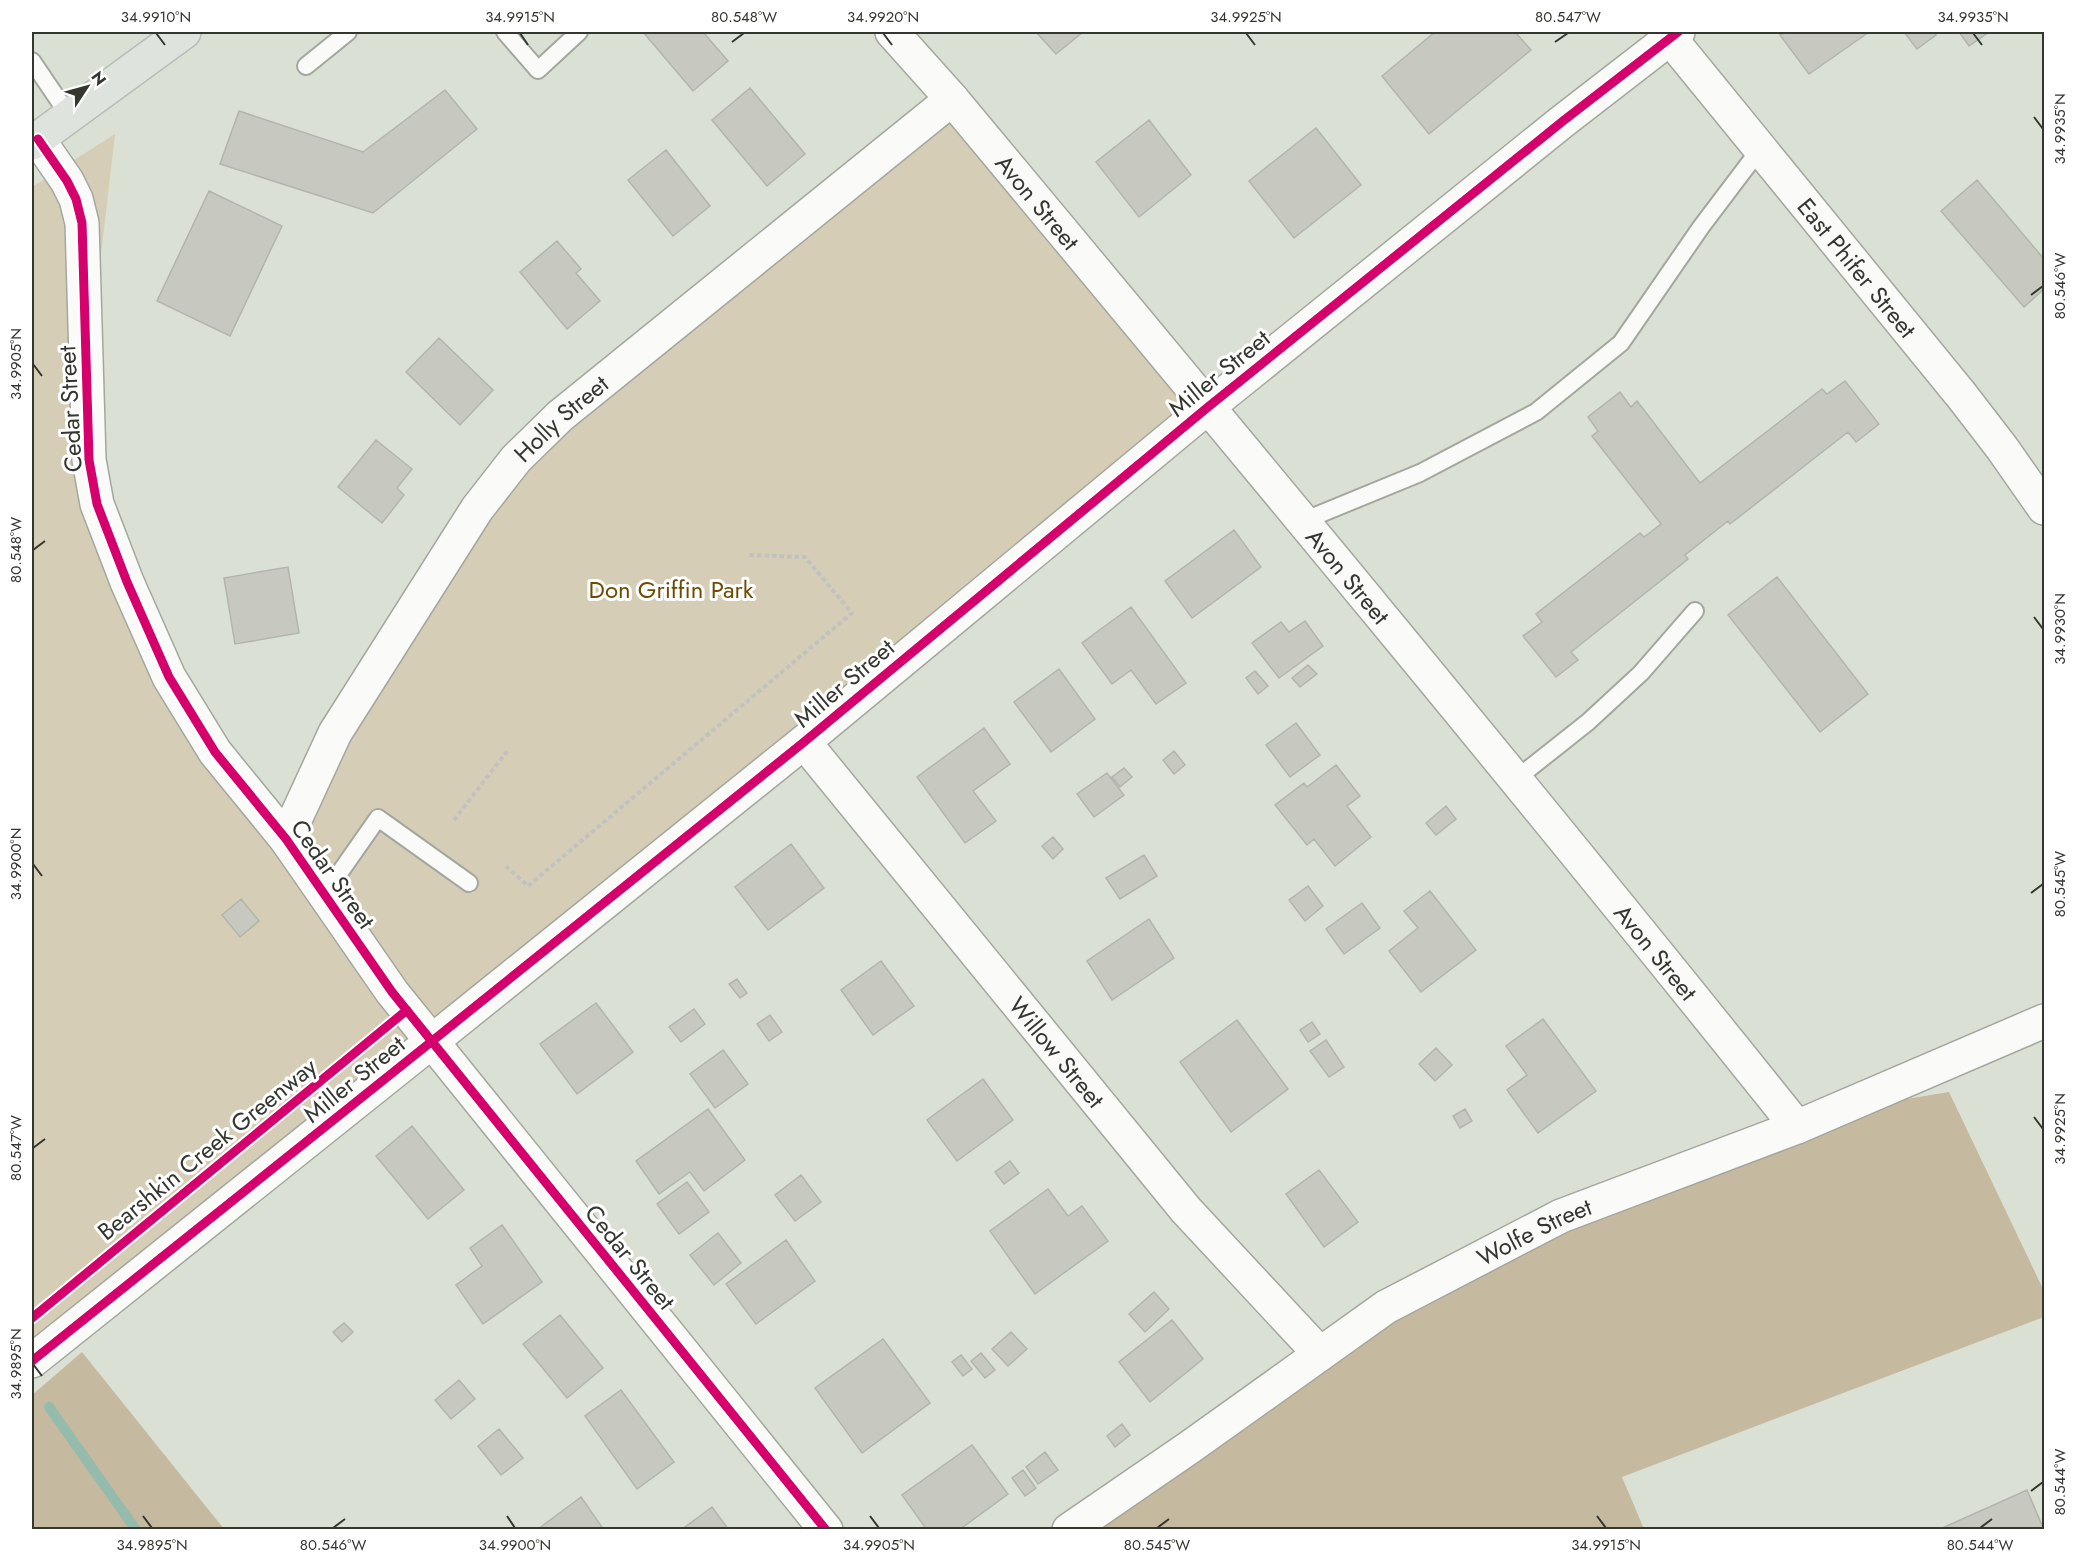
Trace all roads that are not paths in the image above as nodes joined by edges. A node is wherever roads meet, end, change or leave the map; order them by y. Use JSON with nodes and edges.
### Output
{"nodes":[{"id":1,"x":184,"y":32,"type":"edge"},
{"id":2,"x":348,"y":32,"type":"edge"},
{"id":3,"x":505,"y":32,"type":"edge"},
{"id":4,"x":579,"y":32,"type":"edge"},
{"id":5,"x":892,"y":32,"type":"edge"},
{"id":6,"x":1671,"y":34,"type":"edge"},
{"id":7,"x":32,"y":61,"type":"edge"},
{"id":8,"x":306,"y":66,"type":"dead end"},
{"id":9,"x":952,"y":99,"type":"junction"},
{"id":10,"x":70,"y":117,"type":"junction"},
{"id":11,"x":35,"y":141,"type":"edge"},
{"id":12,"x":1760,"y":149,"type":"junction"},
{"id":13,"x":1208,"y":406,"type":"junction"},
{"id":14,"x":2044,"y":508,"type":"edge"},
{"id":15,"x":1303,"y":521,"type":"junction"},
{"id":16,"x":1695,"y":611,"type":"dead end"},
{"id":17,"x":804,"y":742,"type":"junction"},
{"id":18,"x":1516,"y":779,"type":"junction"},
{"id":19,"x":286,"y":839,"type":"junction"},
{"id":20,"x":470,"y":884,"type":"dead end"},
{"id":21,"x":324,"y":895,"type":"junction"},
{"id":22,"x":2044,"y":1021,"type":"edge"},
{"id":23,"x":431,"y":1042,"type":"junction"},
{"id":24,"x":1797,"y":1127,"type":"junction"},
{"id":25,"x":1320,"y":1354,"type":"junction"},
{"id":26,"x":32,"y":1361,"type":"edge"},
{"id":27,"x":826,"y":1530,"type":"edge"},
{"id":28,"x":1069,"y":1530,"type":"edge"}],
"edges":[{"from":1,"to":10,"type":"main road"},
{"from":2,"to":8,"type":"lane"},
{"from":3,"to":4,"type":"lane"},
{"from":5,"to":9,"type":"street","name":"Avon Street"},
{"from":6,"to":12,"type":"street","name":"East Phifer Street"},
{"from":6,"to":13,"type":"street","name":"Miller Street"},
{"from":7,"to":10,"type":"lane"},
{"from":9,"to":13,"type":"street","name":"Avon Street"},
{"from":9,"to":19,"type":"street","name":"Holly Street"},
{"from":10,"to":11,"type":"main road"},
{"from":11,"to":19,"type":"street","name":"Cedar Street"},
{"from":12,"to":14,"type":"street","name":"East Phifer Street"},
{"from":12,"to":15,"type":"lane"},
{"from":13,"to":15,"type":"street","name":"Avon Street"},
{"from":13,"to":17,"type":"street","name":"Miller Street"},
{"from":15,"to":18,"type":"street","name":"Avon Street"},
{"from":16,"to":18,"type":"lane"},
{"from":17,"to":23,"type":"street","name":"Miller Street"},
{"from":17,"to":25,"type":"street","name":"Willow Street"},
{"from":18,"to":24,"type":"street","name":"Avon Street"},
{"from":19,"to":21,"type":"street","name":"Cedar Street"},
{"from":20,"to":21,"type":"lane"},
{"from":21,"to":23,"type":"street","name":"Cedar Street"},
{"from":22,"to":24,"type":"street","name":"Wolfe Street"},
{"from":23,"to":26,"type":"street","name":"Miller Street"},
{"from":23,"to":27,"type":"street","name":"Cedar Street"},
{"from":24,"to":25,"type":"street","name":"Wolfe Street"},
{"from":25,"to":28,"type":"street","name":"Wolfe Street"}]}
